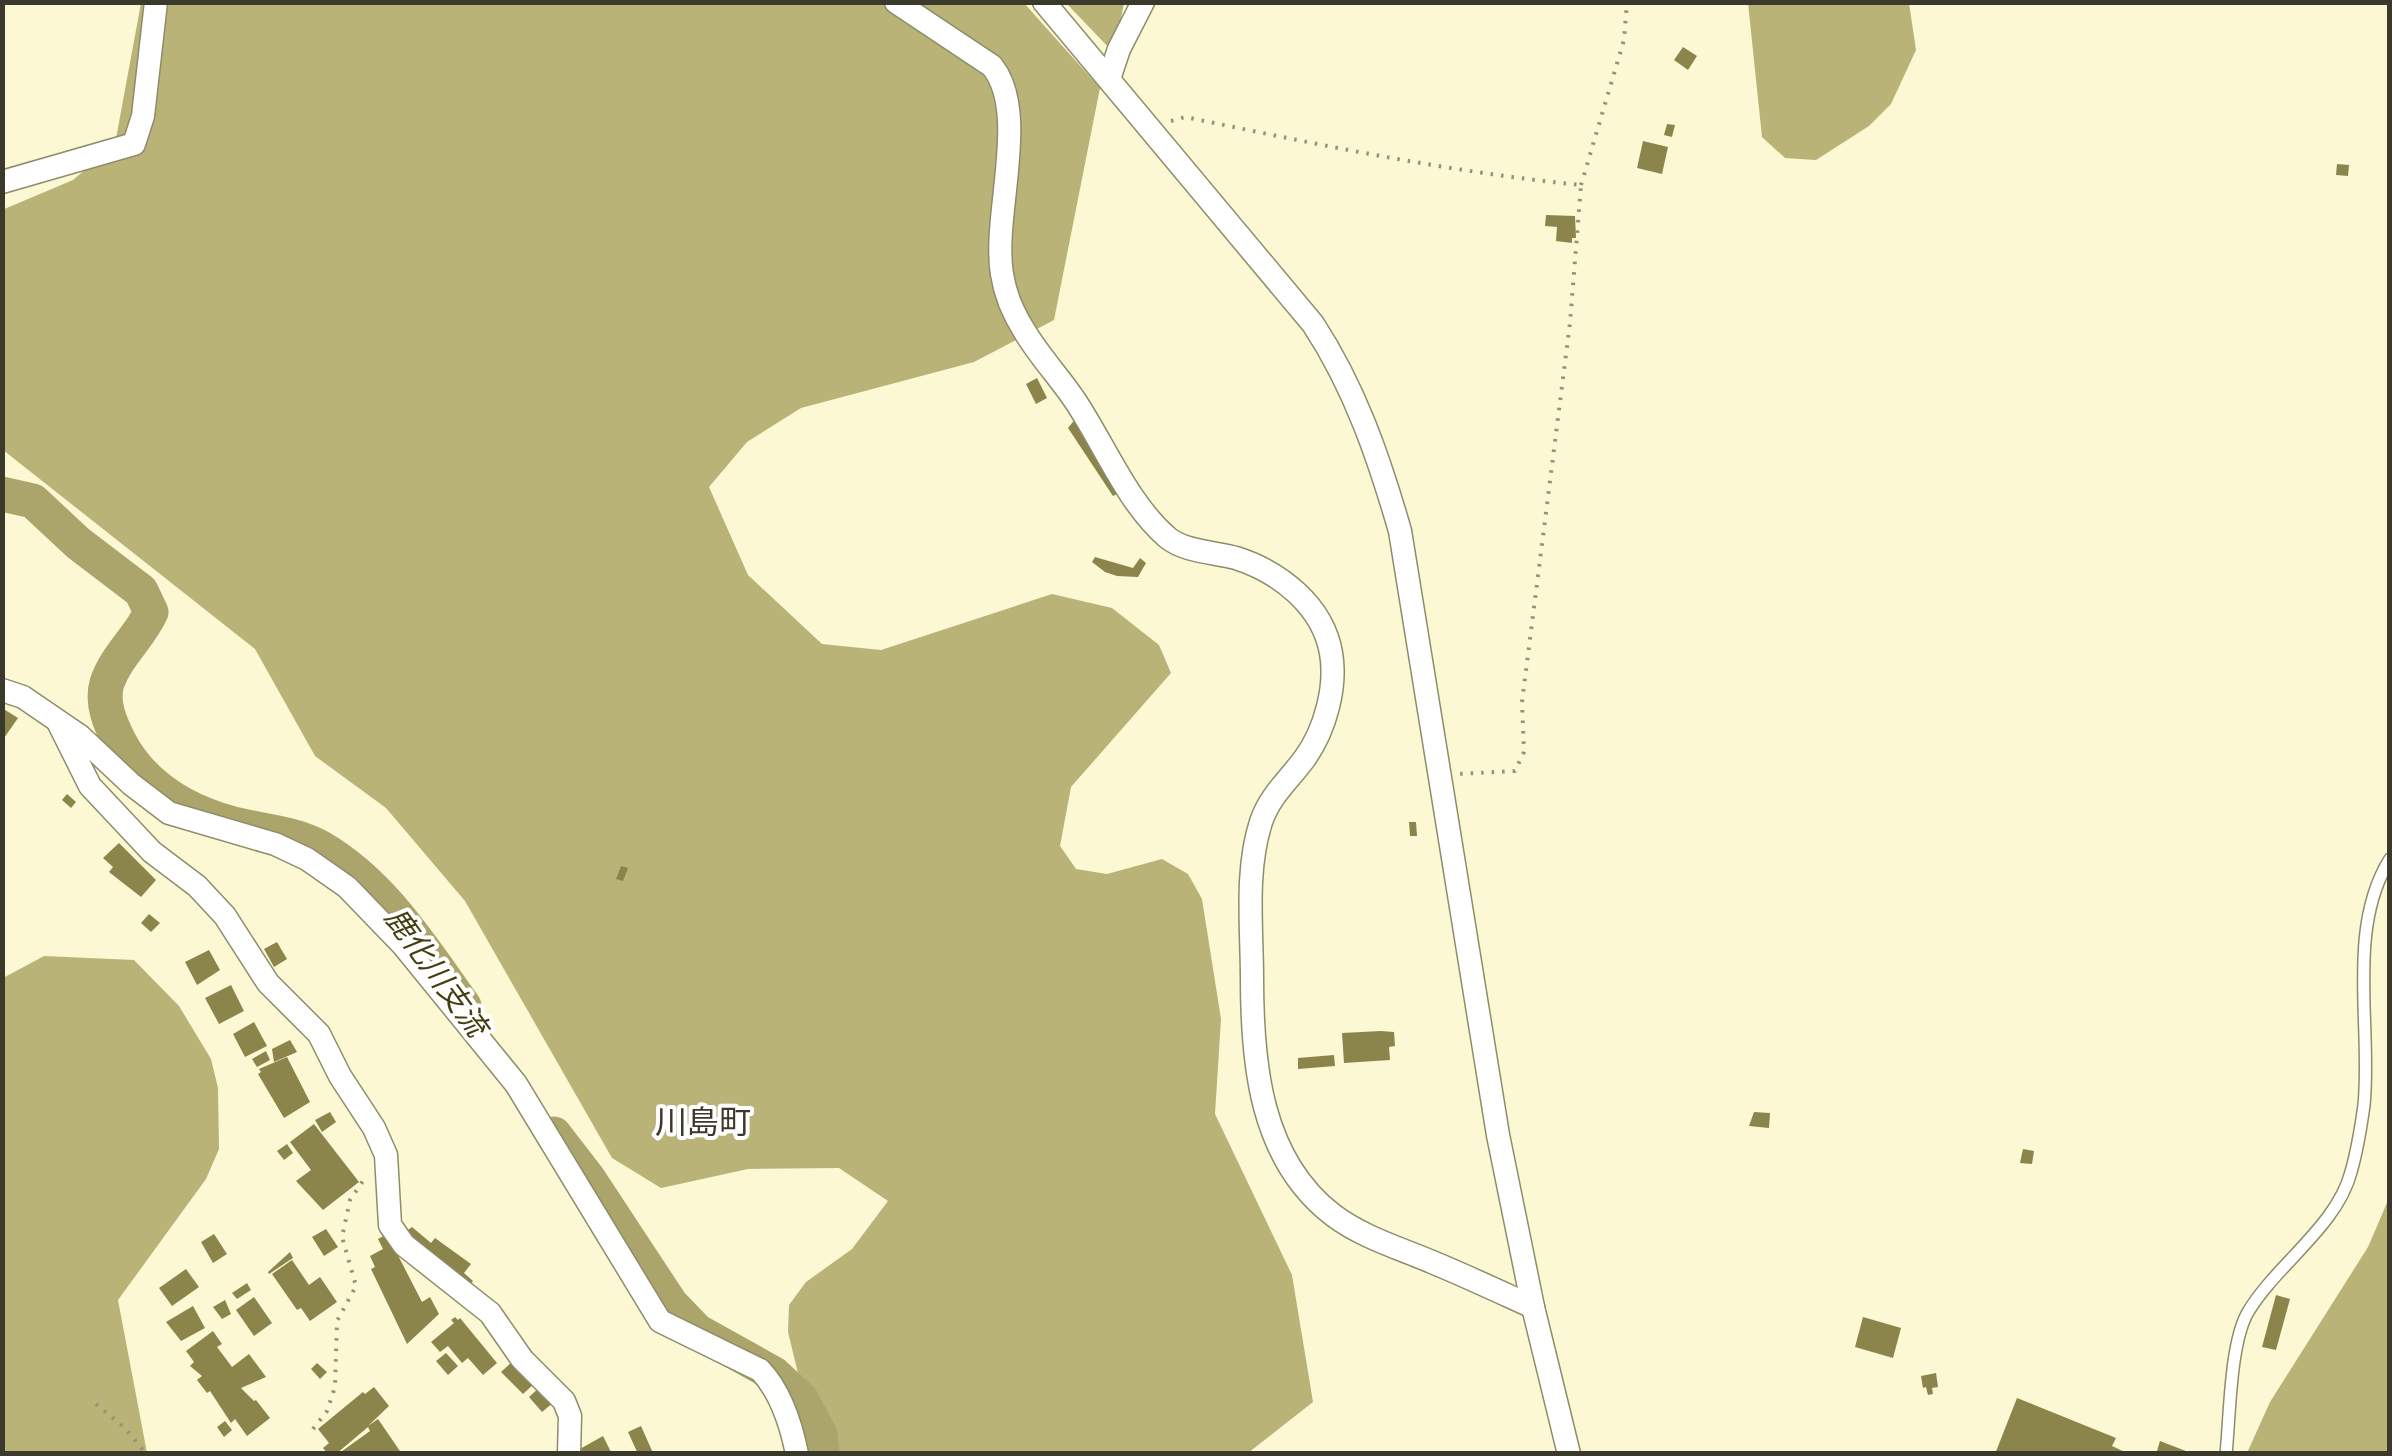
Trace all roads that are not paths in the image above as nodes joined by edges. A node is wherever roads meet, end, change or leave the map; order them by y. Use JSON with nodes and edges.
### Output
{"nodes":[{"id":1,"x":156,"y":2,"type":"edge"},
{"id":2,"x":896,"y":2,"type":"edge"},
{"id":3,"x":1044,"y":2,"type":"edge"},
{"id":4,"x":1143,"y":2,"type":"edge"},
{"id":5,"x":1110,"y":79,"type":"junction"},
{"id":6,"x":2,"y":182,"type":"edge"},
{"id":7,"x":2,"y":690,"type":"edge"},
{"id":8,"x":57,"y":720,"type":"junction"},
{"id":9,"x":2390,"y":859,"type":"edge"},
{"id":10,"x":1533,"y":1308,"type":"junction"},
{"id":11,"x":569,"y":1454,"type":"edge"},
{"id":12,"x":797,"y":1454,"type":"edge"},
{"id":13,"x":1568,"y":1454,"type":"edge"},
{"id":14,"x":2226,"y":1454,"type":"edge"}],
"edges":[{"from":1,"to":6,"type":"street"},
{"from":2,"to":10,"type":"street"},
{"from":3,"to":5,"type":"street"},
{"from":4,"to":5,"type":"street"},
{"from":5,"to":10,"type":"street"},
{"from":7,"to":8,"type":"street"},
{"from":8,"to":11,"type":"street"},
{"from":8,"to":12,"type":"street"},
{"from":9,"to":14,"type":"lane"},
{"from":10,"to":13,"type":"street"}]}
